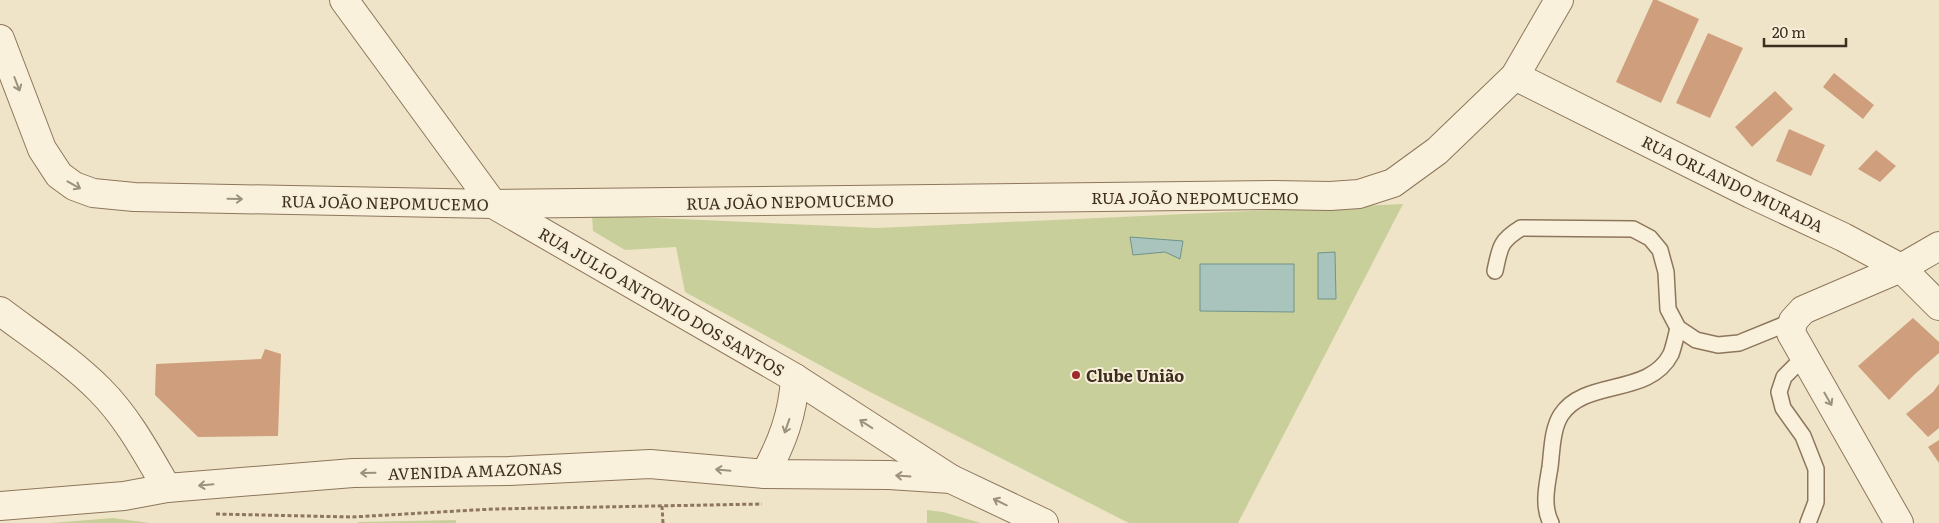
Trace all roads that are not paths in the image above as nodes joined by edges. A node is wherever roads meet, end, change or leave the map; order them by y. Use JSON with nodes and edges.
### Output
{"nodes":[{"id":1,"x":344,"y":0,"type":"edge"},
{"id":2,"x":1559,"y":0,"type":"edge"},
{"id":3,"x":0,"y":39,"type":"edge"},
{"id":4,"x":1515,"y":76,"type":"junction"},
{"id":5,"x":493,"y":204,"type":"junction"},
{"id":6,"x":1939,"y":246,"type":"edge"},
{"id":7,"x":1901,"y":268,"type":"junction"},
{"id":8,"x":1495,"y":271,"type":"dead end"},
{"id":9,"x":1939,"y":306,"type":"edge"},
{"id":10,"x":0,"y":310,"type":"edge"},
{"id":11,"x":1793,"y":321,"type":"junction"},
{"id":12,"x":1678,"y":328,"type":"junction"},
{"id":13,"x":1804,"y":357,"type":"junction"},
{"id":14,"x":795,"y":378,"type":"junction"},
{"id":15,"x":765,"y":474,"type":"junction"},
{"id":16,"x":952,"y":479,"type":"junction"},
{"id":17,"x":167,"y":488,"type":"junction"},
{"id":18,"x":0,"y":506,"type":"edge"},
{"id":19,"x":1044,"y":523,"type":"edge"},
{"id":20,"x":1551,"y":523,"type":"edge"},
{"id":21,"x":1808,"y":523,"type":"edge"},
{"id":22,"x":1899,"y":523,"type":"edge"}],
"edges":[{"from":1,"to":5,"type":"street"},
{"from":2,"to":4,"type":"street","name":"RUA JOÃO NEPOMUCEMO"},
{"from":3,"to":5,"type":"street","name":"RUA JOÃO NEPOMUCEMO","one_way":true},
{"from":4,"to":5,"type":"street","name":"RUA JOÃO NEPOMUCEMO"},
{"from":4,"to":7,"type":"street","name":"RUA ORLANDO MURADA"},
{"from":5,"to":14,"type":"street","name":"RUA JULIO ANTONIO DOS SANTOS"},
{"from":6,"to":7,"type":"street"},
{"from":7,"to":9,"type":"street","name":"RUA ORLANDO MURADA"},
{"from":7,"to":11,"type":"street"},
{"from":8,"to":12,"type":"lane"},
{"from":10,"to":17,"type":"street"},
{"from":11,"to":12,"type":"lane"},
{"from":11,"to":13,"type":"street"},
{"from":12,"to":20,"type":"lane"},
{"from":13,"to":21,"type":"lane"},
{"from":13,"to":22,"type":"street","one_way":true},
{"from":14,"to":15,"type":"street","name":"RUA JULIO ANTONIO DOS SANTOS","one_way":true},
{"from":16,"to":14,"type":"street","name":"AVENIDA AMAZONAS","one_way":true},
{"from":16,"to":15,"type":"street","name":"AVENIDA AMAZONAS","one_way":true},
{"from":15,"to":17,"type":"street","name":"AVENIDA AMAZONAS","one_way":true},
{"from":19,"to":16,"type":"street","name":"AVENIDA AMAZONAS","one_way":true},
{"from":17,"to":18,"type":"street","name":"AVENIDA AMAZONAS"}]}
